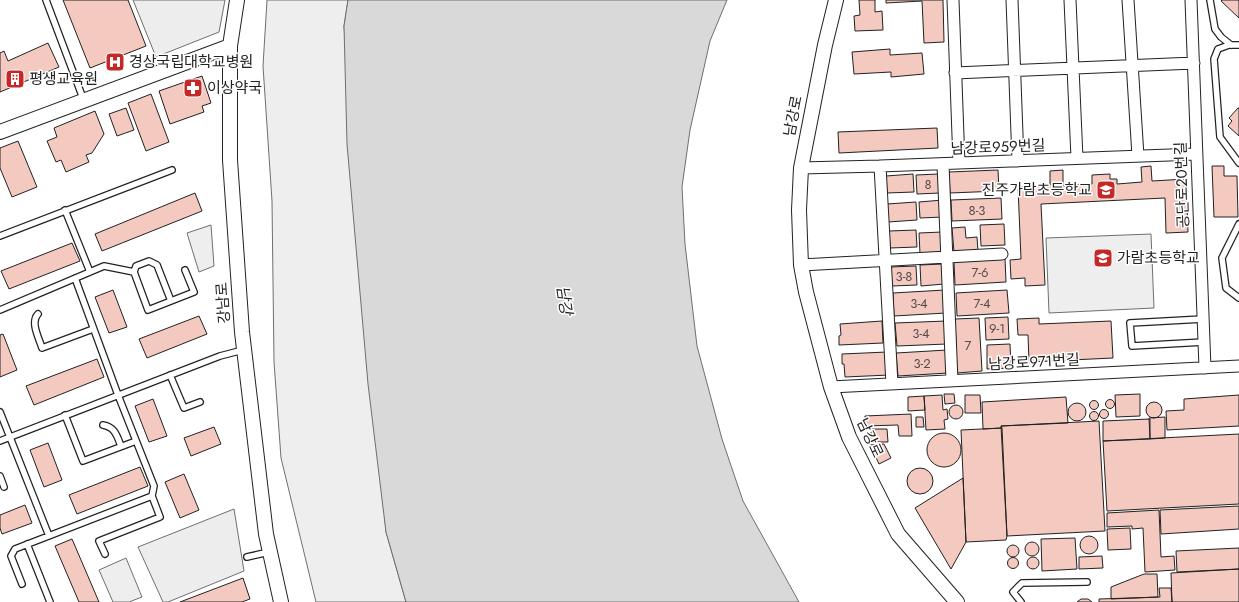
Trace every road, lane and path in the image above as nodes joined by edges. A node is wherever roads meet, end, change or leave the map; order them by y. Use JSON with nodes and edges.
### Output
{"nodes":[{"id":1,"x":46,"y":0,"type":"edge"},
{"id":2,"x":237,"y":0,"type":"edge"},
{"id":3,"x":836,"y":0,"type":"edge"},
{"id":4,"x":953,"y":0,"type":"edge"},
{"id":5,"x":1012,"y":0,"type":"edge"},
{"id":6,"x":1070,"y":0,"type":"edge"},
{"id":7,"x":1128,"y":0,"type":"edge"},
{"id":8,"x":1191,"y":0,"type":"edge"},
{"id":9,"x":1210,"y":0,"type":"edge"},
{"id":10,"x":1231,"y":45,"type":"junction"},
{"id":11,"x":1239,"y":45,"type":"edge"},
{"id":12,"x":230,"y":46,"type":"junction"},
{"id":13,"x":1194,"y":63,"type":"junction"},
{"id":14,"x":1132,"y":65,"type":"junction"},
{"id":15,"x":1073,"y":68,"type":"junction"},
{"id":16,"x":1014,"y":71,"type":"junction"},
{"id":17,"x":956,"y":73,"type":"junction"},
{"id":18,"x":84,"y":101,"type":"junction"},
{"id":19,"x":0,"y":132,"type":"edge"},
{"id":20,"x":1196,"y":154,"type":"junction"},
{"id":21,"x":1138,"y":156,"type":"junction"},
{"id":22,"x":1077,"y":158,"type":"junction"},
{"id":23,"x":1018,"y":161,"type":"junction"},
{"id":24,"x":1239,"y":162,"type":"edge"},
{"id":25,"x":959,"y":163,"type":"junction"},
{"id":26,"x":943,"y":164,"type":"junction"},
{"id":27,"x":880,"y":166,"type":"junction"},
{"id":28,"x":801,"y":168,"type":"junction"},
{"id":29,"x":172,"y":170,"type":"dead end"},
{"id":30,"x":65,"y":210,"type":"junction"},
{"id":31,"x":1239,"y":224,"type":"edge"},
{"id":32,"x":0,"y":236,"type":"edge"},
{"id":33,"x":1002,"y":254,"type":"dead end"},
{"id":34,"x":947,"y":257,"type":"junction"},
{"id":35,"x":886,"y":260,"type":"junction"},
{"id":36,"x":801,"y":265,"type":"junction"},
{"id":37,"x":185,"y":270,"type":"dead end"},
{"id":38,"x":90,"y":272,"type":"junction"},
{"id":39,"x":134,"y":272,"type":"junction"},
{"id":40,"x":75,"y":278,"type":"junction"},
{"id":41,"x":1239,"y":298,"type":"edge"},
{"id":42,"x":171,"y":301,"type":"junction"},
{"id":43,"x":0,"y":310,"type":"edge"},
{"id":44,"x":38,"y":314,"type":"dead end"},
{"id":45,"x":1203,"y":319,"type":"junction"},
{"id":46,"x":93,"y":329,"type":"junction"},
{"id":47,"x":1204,"y":342,"type":"junction"},
{"id":48,"x":244,"y":350,"type":"junction"},
{"id":49,"x":1239,"y":366,"type":"edge"},
{"id":50,"x":1205,"y":368,"type":"junction"},
{"id":51,"x":170,"y":375,"type":"junction"},
{"id":52,"x":952,"y":381,"type":"junction"},
{"id":53,"x":892,"y":384,"type":"junction"},
{"id":54,"x":831,"y":387,"type":"junction"},
{"id":55,"x":118,"y":395,"type":"junction"},
{"id":56,"x":200,"y":402,"type":"dead end"},
{"id":57,"x":0,"y":412,"type":"edge"},
{"id":58,"x":65,"y":415,"type":"junction"},
{"id":59,"x":103,"y":425,"type":"dead end"},
{"id":60,"x":10,"y":437,"type":"junction"},
{"id":61,"x":0,"y":441,"type":"edge"},
{"id":62,"x":136,"y":441,"type":"junction"},
{"id":63,"x":121,"y":446,"type":"junction"},
{"id":64,"x":0,"y":476,"type":"edge"},
{"id":65,"x":4,"y":487,"type":"dead end"},
{"id":66,"x":152,"y":496,"type":"junction"},
{"id":67,"x":49,"y":536,"type":"junction"},
{"id":68,"x":27,"y":544,"type":"junction"},
{"id":69,"x":269,"y":552,"type":"junction"},
{"id":70,"x":105,"y":554,"type":"dead end"},
{"id":71,"x":247,"y":557,"type":"dead end"},
{"id":72,"x":1087,"y":582,"type":"dead end"},
{"id":73,"x":22,"y":584,"type":"dead end"},
{"id":74,"x":50,"y":602,"type":"edge"},
{"id":75,"x":281,"y":602,"type":"edge"},
{"id":76,"x":957,"y":602,"type":"edge"},
{"id":77,"x":1021,"y":602,"type":"edge"}],
"edges":[{"from":1,"to":18,"type":"lane"},
{"from":2,"to":12,"type":"street","name":"강남로"},
{"from":3,"to":28,"type":"street","name":"남강로"},
{"from":4,"to":17,"type":"street"},
{"from":5,"to":16,"type":"street"},
{"from":6,"to":15,"type":"street"},
{"from":7,"to":14,"type":"street"},
{"from":8,"to":13,"type":"street","name":"공단로20번길"},
{"from":9,"to":10,"type":"lane"},
{"from":10,"to":11,"type":"lane"},
{"from":10,"to":24,"type":"lane"},
{"from":12,"to":18,"type":"street"},
{"from":12,"to":48,"type":"street","name":"강남로"},
{"from":13,"to":14,"type":"street"},
{"from":13,"to":20,"type":"street","name":"공단로20번길"},
{"from":14,"to":15,"type":"street"},
{"from":14,"to":21,"type":"street"},
{"from":15,"to":16,"type":"street"},
{"from":15,"to":22,"type":"street"},
{"from":16,"to":17,"type":"street"},
{"from":16,"to":23,"type":"street"},
{"from":17,"to":25,"type":"street"},
{"from":18,"to":19,"type":"street"},
{"from":20,"to":21,"type":"street","name":"남강로959번길"},
{"from":20,"to":45,"type":"street","name":"공단로20번길"},
{"from":21,"to":22,"type":"street","name":"남강로959번길"},
{"from":22,"to":23,"type":"street","name":"남강로959번길"},
{"from":23,"to":25,"type":"street","name":"남강로959번길"},
{"from":25,"to":26,"type":"street","name":"남강로959번길"},
{"from":26,"to":27,"type":"street","name":"남강로959번길"},
{"from":26,"to":34,"type":"street"},
{"from":27,"to":28,"type":"street","name":"남강로959번길"},
{"from":27,"to":35,"type":"street"},
{"from":28,"to":36,"type":"street","name":"남강로"},
{"from":29,"to":30,"type":"lane"},
{"from":30,"to":32,"type":"lane"},
{"from":30,"to":38,"type":"lane"},
{"from":31,"to":41,"type":"lane"},
{"from":33,"to":34,"type":"street"},
{"from":34,"to":35,"type":"street"},
{"from":34,"to":52,"type":"street"},
{"from":35,"to":36,"type":"street"},
{"from":35,"to":53,"type":"street"},
{"from":36,"to":54,"type":"street","name":"남강로"},
{"from":37,"to":42,"type":"lane"},
{"from":38,"to":39,"type":"lane"},
{"from":38,"to":40,"type":"lane"},
{"from":39,"to":42,"type":"lane"},
{"from":39,"to":42,"type":"lane"},
{"from":40,"to":43,"type":"lane"},
{"from":40,"to":46,"type":"lane"},
{"from":44,"to":46,"type":"lane"},
{"from":45,"to":47,"type":"street","name":"공단로20번길"},
{"from":45,"to":47,"type":"lane"},
{"from":46,"to":55,"type":"lane"},
{"from":47,"to":50,"type":"street","name":"공단로20번길"},
{"from":48,"to":51,"type":"lane"},
{"from":48,"to":69,"type":"street","name":"강남로"},
{"from":49,"to":50,"type":"street","name":"남강로971번길"},
{"from":50,"to":52,"type":"street","name":"남강로971번길"},
{"from":51,"to":55,"type":"lane"},
{"from":51,"to":56,"type":"lane"},
{"from":52,"to":53,"type":"street","name":"남강로971번길"},
{"from":53,"to":54,"type":"street","name":"남강로971번길"},
{"from":54,"to":76,"type":"street","name":"남강로"},
{"from":55,"to":58,"type":"lane"},
{"from":55,"to":62,"type":"lane"},
{"from":57,"to":60,"type":"lane"},
{"from":58,"to":60,"type":"lane"},
{"from":58,"to":63,"type":"lane"},
{"from":59,"to":63,"type":"lane"},
{"from":60,"to":61,"type":"lane"},
{"from":60,"to":67,"type":"lane"},
{"from":62,"to":63,"type":"lane"},
{"from":62,"to":66,"type":"lane"},
{"from":64,"to":65,"type":"lane"},
{"from":66,"to":67,"type":"lane"},
{"from":66,"to":70,"type":"lane"},
{"from":67,"to":68,"type":"lane"},
{"from":68,"to":73,"type":"lane"},
{"from":68,"to":74,"type":"lane"},
{"from":69,"to":71,"type":"lane"},
{"from":69,"to":75,"type":"street","name":"강남로"},
{"from":72,"to":77,"type":"lane"}]}
